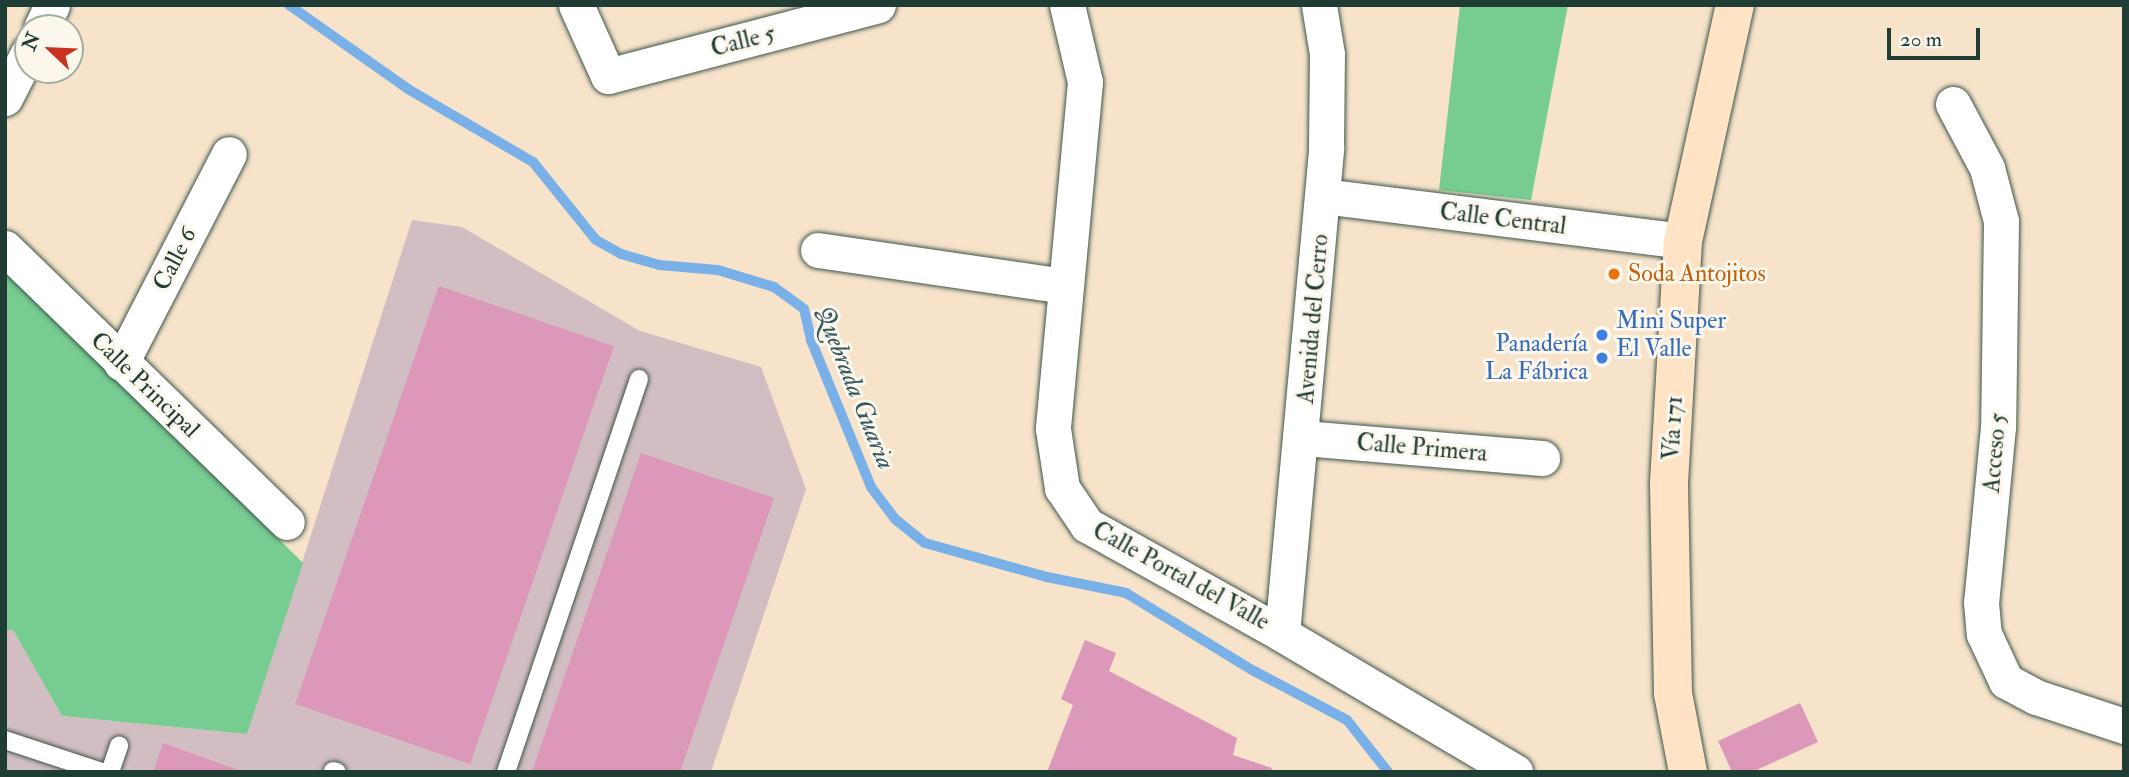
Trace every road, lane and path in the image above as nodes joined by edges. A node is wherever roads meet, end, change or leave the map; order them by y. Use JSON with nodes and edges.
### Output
{"nodes":[{"id":1,"x":576,"y":5,"type":"edge"},
{"id":2,"x":878,"y":5,"type":"edge"},
{"id":3,"x":1067,"y":5,"type":"edge"},
{"id":4,"x":1319,"y":5,"type":"edge"},
{"id":5,"x":1735,"y":5,"type":"edge"},
{"id":6,"x":816,"y":13,"type":"edge"},
{"id":7,"x":14,"y":80,"type":"edge"},
{"id":8,"x":5,"y":98,"type":"edge"},
{"id":9,"x":1953,"y":104,"type":"dead end"},
{"id":10,"x":229,"y":155,"type":"dead end"},
{"id":11,"x":1323,"y":196,"type":"junction"},
{"id":12,"x":1683,"y":241,"type":"junction"},
{"id":13,"x":5,"y":248,"type":"edge"},
{"id":14,"x":818,"y":250,"type":"dead end"},
{"id":15,"x":1064,"y":286,"type":"junction"},
{"id":16,"x":121,"y":363,"type":"junction"},
{"id":17,"x":639,"y":379,"type":"dead end"},
{"id":18,"x":1303,"y":438,"type":"junction"},
{"id":19,"x":1542,"y":458,"type":"dead end"},
{"id":20,"x":287,"y":522,"type":"dead end"},
{"id":21,"x":1282,"y":634,"type":"junction"},
{"id":22,"x":2124,"y":726,"type":"edge"},
{"id":23,"x":5,"y":740,"type":"edge"},
{"id":24,"x":119,"y":746,"type":"dead end"},
{"id":25,"x":102,"y":772,"type":"edge"},
{"id":26,"x":110,"y":772,"type":"edge"},
{"id":27,"x":506,"y":772,"type":"edge"},
{"id":28,"x":1515,"y":772,"type":"edge"},
{"id":29,"x":1688,"y":772,"type":"edge"}],
"edges":[{"from":1,"to":6,"type":"street","name":"Calle 5"},
{"from":2,"to":6,"type":"street","name":"Calle 5"},
{"from":3,"to":15,"type":"street","name":"Calle Portal del Valle"},
{"from":4,"to":11,"type":"street","name":"Avenida del Cerro"},
{"from":5,"to":12,"type":"main road","name":"Vía 171"},
{"from":7,"to":8,"type":"street"},
{"from":9,"to":22,"type":"street","name":"Acceso 5"},
{"from":10,"to":16,"type":"street","name":"Calle 6"},
{"from":11,"to":12,"type":"street","name":"Calle Central"},
{"from":11,"to":18,"type":"street","name":"Avenida del Cerro"},
{"from":12,"to":29,"type":"main road","name":"Vía 171"},
{"from":13,"to":16,"type":"street","name":"Calle Principal"},
{"from":14,"to":15,"type":"street"},
{"from":15,"to":21,"type":"street","name":"Calle Portal del Valle"},
{"from":16,"to":20,"type":"street","name":"Calle Principal"},
{"from":17,"to":27,"type":"lane"},
{"from":18,"to":19,"type":"street","name":"Calle Primera"},
{"from":18,"to":21,"type":"street","name":"Avenida del Cerro"},
{"from":21,"to":28,"type":"street","name":"Calle Portal del Valle"},
{"from":23,"to":25,"type":"lane"},
{"from":24,"to":26,"type":"lane"}]}
